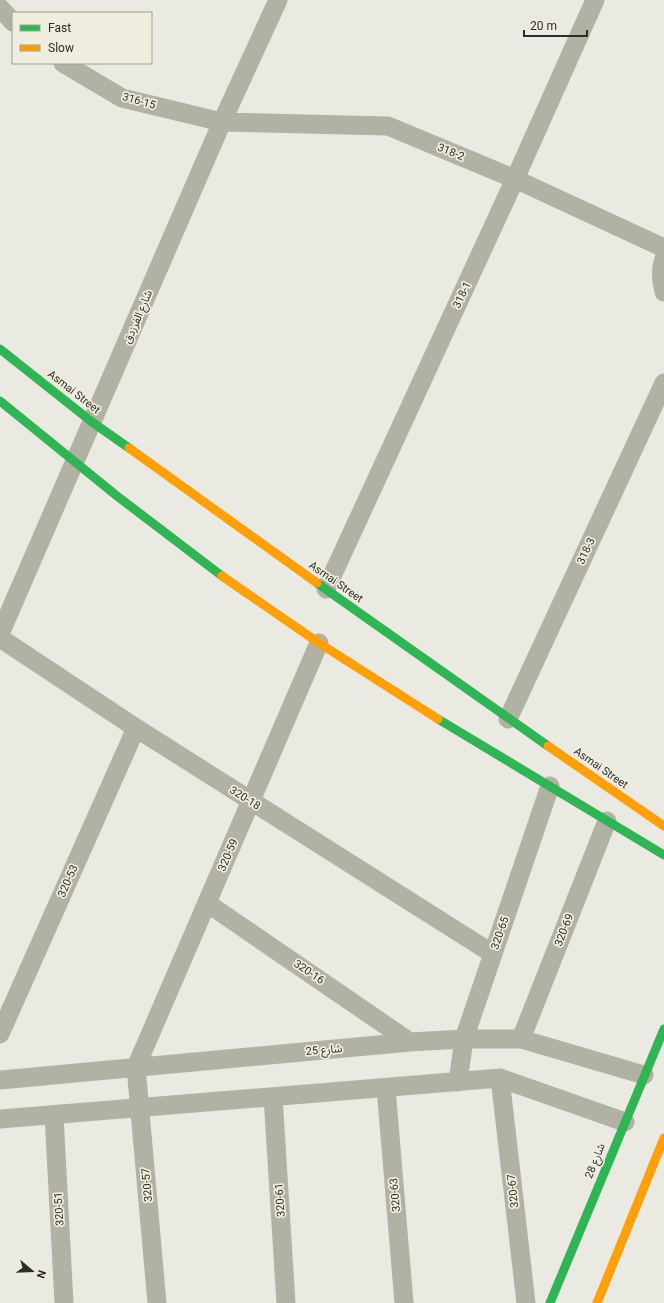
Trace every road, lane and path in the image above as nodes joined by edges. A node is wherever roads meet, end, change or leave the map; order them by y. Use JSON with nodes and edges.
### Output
{"nodes":[{"id":1,"x":278,"y":0,"type":"edge"},
{"id":2,"x":595,"y":0,"type":"edge"},
{"id":3,"x":0,"y":8,"type":"edge"},
{"id":4,"x":12,"y":21,"type":"edge"},
{"id":5,"x":65,"y":64,"type":"edge"},
{"id":6,"x":222,"y":122,"type":"junction"},
{"id":7,"x":515,"y":178,"type":"junction"},
{"id":8,"x":664,"y":248,"type":"edge"},
{"id":9,"x":664,"y":259,"type":"edge"},
{"id":10,"x":664,"y":292,"type":"edge"},
{"id":11,"x":0,"y":349,"type":"edge"},
{"id":12,"x":664,"y":383,"type":"edge"},
{"id":13,"x":0,"y":401,"type":"edge"},
{"id":14,"x":92,"y":422,"type":"junction"},
{"id":15,"x":74,"y":462,"type":"junction"},
{"id":16,"x":326,"y":589,"type":"junction"},
{"id":17,"x":0,"y":634,"type":"edge"},
{"id":18,"x":0,"y":638,"type":"edge"},
{"id":19,"x":319,"y":643,"type":"junction"},
{"id":20,"x":508,"y":719,"type":"junction"},
{"id":21,"x":136,"y":728,"type":"junction"},
{"id":22,"x":550,"y":786,"type":"junction"},
{"id":23,"x":251,"y":801,"type":"junction"},
{"id":24,"x":607,"y":821,"type":"junction"},
{"id":25,"x":664,"y":826,"type":"edge"},
{"id":26,"x":664,"y":855,"type":"edge"},
{"id":27,"x":207,"y":903,"type":"junction"},
{"id":28,"x":493,"y":954,"type":"junction"},
{"id":29,"x":664,"y":1029,"type":"edge"},
{"id":30,"x":0,"y":1034,"type":"edge"},
{"id":31,"x":464,"y":1039,"type":"junction"},
{"id":32,"x":521,"y":1039,"type":"junction"},
{"id":33,"x":410,"y":1042,"type":"junction"},
{"id":34,"x":136,"y":1067,"type":"junction"},
{"id":35,"x":644,"y":1075,"type":"junction"},
{"id":36,"x":500,"y":1078,"type":"junction"},
{"id":37,"x":0,"y":1080,"type":"edge"},
{"id":38,"x":458,"y":1082,"type":"junction"},
{"id":39,"x":386,"y":1088,"type":"junction"},
{"id":40,"x":273,"y":1097,"type":"junction"},
{"id":41,"x":140,"y":1108,"type":"junction"},
{"id":42,"x":54,"y":1115,"type":"junction"},
{"id":43,"x":0,"y":1119,"type":"edge"},
{"id":44,"x":625,"y":1122,"type":"junction"},
{"id":45,"x":664,"y":1138,"type":"edge"},
{"id":46,"x":64,"y":1303,"type":"edge"},
{"id":47,"x":157,"y":1303,"type":"edge"},
{"id":48,"x":286,"y":1303,"type":"edge"},
{"id":49,"x":404,"y":1303,"type":"edge"},
{"id":50,"x":526,"y":1303,"type":"edge"},
{"id":51,"x":550,"y":1303,"type":"edge"},
{"id":52,"x":597,"y":1303,"type":"edge"}],
"edges":[{"from":1,"to":6,"type":"street","name":"شارع الفرزدق"},
{"from":2,"to":7,"type":"street","name":"318-1"},
{"from":3,"to":4,"type":"street"},
{"from":5,"to":6,"type":"street","name":"316-15"},
{"from":6,"to":7,"type":"street","name":"318-2"},
{"from":6,"to":14,"type":"street","name":"شارع الفرزدق"},
{"from":7,"to":8,"type":"street","name":"318-2"},
{"from":7,"to":16,"type":"street","name":"318-1"},
{"from":9,"to":10,"type":"street"},
{"from":11,"to":14,"type":"street","name":"Asmai Street"},
{"from":12,"to":20,"type":"street","name":"318-3"},
{"from":13,"to":15,"type":"street"},
{"from":14,"to":15,"type":"street","name":"شارع الفرزدق"},
{"from":14,"to":16,"type":"street","name":"Asmai Street"},
{"from":15,"to":17,"type":"street","name":"شارع الفرزدق"},
{"from":15,"to":19,"type":"street"},
{"from":16,"to":20,"type":"street","name":"Asmai Street"},
{"from":18,"to":21,"type":"street","name":"320-18"},
{"from":19,"to":22,"type":"street"},
{"from":19,"to":23,"type":"street","name":"320-59"},
{"from":20,"to":25,"type":"street","name":"Asmai Street"},
{"from":21,"to":23,"type":"street","name":"320-18"},
{"from":21,"to":30,"type":"street","name":"320-53"},
{"from":22,"to":24,"type":"street"},
{"from":22,"to":28,"type":"street","name":"320-65"},
{"from":23,"to":27,"type":"street","name":"320-59"},
{"from":23,"to":28,"type":"street","name":"320-18"},
{"from":24,"to":26,"type":"street"},
{"from":24,"to":32,"type":"street","name":"320-69"},
{"from":27,"to":33,"type":"street","name":"320-16"},
{"from":27,"to":34,"type":"street","name":"320-59"},
{"from":28,"to":31,"type":"street","name":"320-65"},
{"from":29,"to":35,"type":"street","name":"شارع 28"},
{"from":31,"to":32,"type":"street","name":"شارع 25"},
{"from":31,"to":33,"type":"street","name":"شارع 25"},
{"from":31,"to":38,"type":"street","name":"320-65"},
{"from":32,"to":35,"type":"street","name":"شارع 25"},
{"from":33,"to":34,"type":"street","name":"شارع 25"},
{"from":34,"to":37,"type":"street","name":"شارع 25"},
{"from":34,"to":41,"type":"street","name":"320-57"},
{"from":35,"to":44,"type":"street","name":"شارع 28"},
{"from":36,"to":38,"type":"street"},
{"from":36,"to":44,"type":"street"},
{"from":36,"to":50,"type":"street","name":"320-67"},
{"from":38,"to":39,"type":"street"},
{"from":39,"to":40,"type":"street"},
{"from":39,"to":49,"type":"street","name":"320-63"},
{"from":40,"to":41,"type":"street"},
{"from":40,"to":48,"type":"street","name":"320-61"},
{"from":41,"to":42,"type":"street"},
{"from":41,"to":47,"type":"street","name":"320-57"},
{"from":42,"to":43,"type":"street"},
{"from":42,"to":46,"type":"street","name":"320-51"},
{"from":44,"to":51,"type":"street","name":"شارع 28"},
{"from":45,"to":52,"type":"street"}]}
